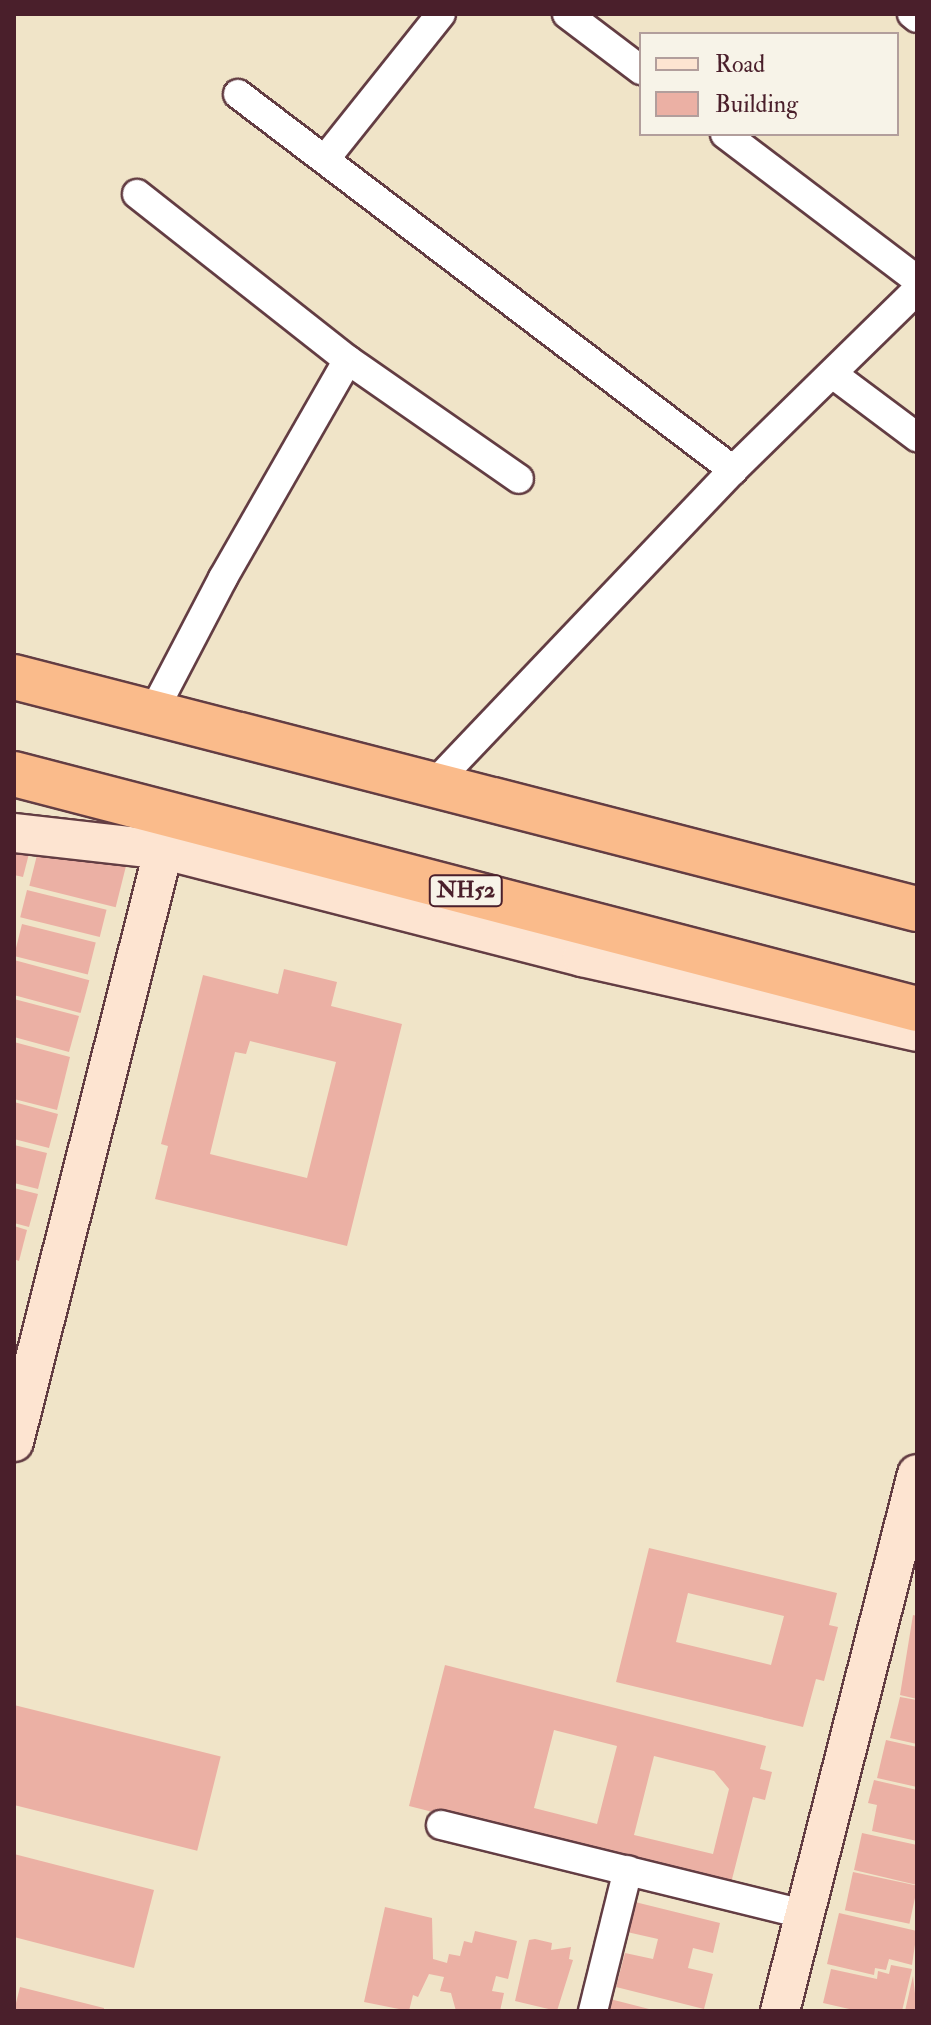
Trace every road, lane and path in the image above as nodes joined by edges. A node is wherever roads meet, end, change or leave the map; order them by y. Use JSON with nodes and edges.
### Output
{"nodes":[{"id":1,"x":441,"y":14,"type":"edge"},
{"id":2,"x":567,"y":14,"type":"edge"},
{"id":3,"x":912,"y":14,"type":"edge"},
{"id":4,"x":917,"y":18,"type":"edge"},
{"id":5,"x":639,"y":68,"type":"edge"},
{"id":6,"x":238,"y":94,"type":"dead end"},
{"id":7,"x":728,"y":136,"type":"edge"},
{"id":8,"x":326,"y":158,"type":"junction"},
{"id":9,"x":137,"y":194,"type":"dead end"},
{"id":10,"x":917,"y":280,"type":"edge"},
{"id":11,"x":917,"y":290,"type":"edge"},
{"id":12,"x":348,"y":360,"type":"junction"},
{"id":13,"x":834,"y":375,"type":"junction"},
{"id":14,"x":917,"y":437,"type":"edge"},
{"id":15,"x":733,"y":470,"type":"junction"},
{"id":16,"x":519,"y":479,"type":"dead end"},
{"id":17,"x":14,"y":677,"type":"edge"},
{"id":18,"x":153,"y":712,"type":"junction"},
{"id":19,"x":14,"y":774,"type":"edge"},
{"id":20,"x":433,"y":785,"type":"junction"},
{"id":21,"x":168,"y":832,"type":"junction"},
{"id":22,"x":14,"y":833,"type":"edge"},
{"id":23,"x":917,"y":909,"type":"edge"},
{"id":24,"x":917,"y":1009,"type":"edge"},
{"id":25,"x":917,"y":1032,"type":"edge"},
{"id":26,"x":20,"y":1389,"type":"edge"},
{"id":27,"x":14,"y":1442,"type":"edge"},
{"id":28,"x":917,"y":1474,"type":"edge"},
{"id":29,"x":441,"y":1825,"type":"dead end"},
{"id":30,"x":628,"y":1870,"type":"junction"},
{"id":31,"x":804,"y":1914,"type":"junction"},
{"id":32,"x":593,"y":2011,"type":"edge"},
{"id":33,"x":780,"y":2011,"type":"edge"}],
"edges":[{"from":1,"to":8,"type":"street"},
{"from":2,"to":5,"type":"street"},
{"from":3,"to":4,"type":"street"},
{"from":6,"to":8,"type":"street"},
{"from":7,"to":10,"type":"street"},
{"from":8,"to":15,"type":"street"},
{"from":9,"to":12,"type":"street"},
{"from":11,"to":13,"type":"street"},
{"from":12,"to":16,"type":"street"},
{"from":12,"to":18,"type":"street"},
{"from":13,"to":14,"type":"street"},
{"from":13,"to":15,"type":"street"},
{"from":15,"to":20,"type":"street"},
{"from":17,"to":18,"type":"highway"},
{"from":18,"to":20,"type":"highway"},
{"from":19,"to":21,"type":"highway","number":"NH52"},
{"from":20,"to":23,"type":"highway"},
{"from":21,"to":22,"type":"street"},
{"from":21,"to":24,"type":"highway","number":"NH52"},
{"from":21,"to":25,"type":"street"},
{"from":21,"to":26,"type":"street"},
{"from":26,"to":27,"type":"street"},
{"from":28,"to":31,"type":"street"},
{"from":29,"to":30,"type":"street"},
{"from":30,"to":31,"type":"street"},
{"from":30,"to":32,"type":"street"},
{"from":31,"to":33,"type":"street"}]}
